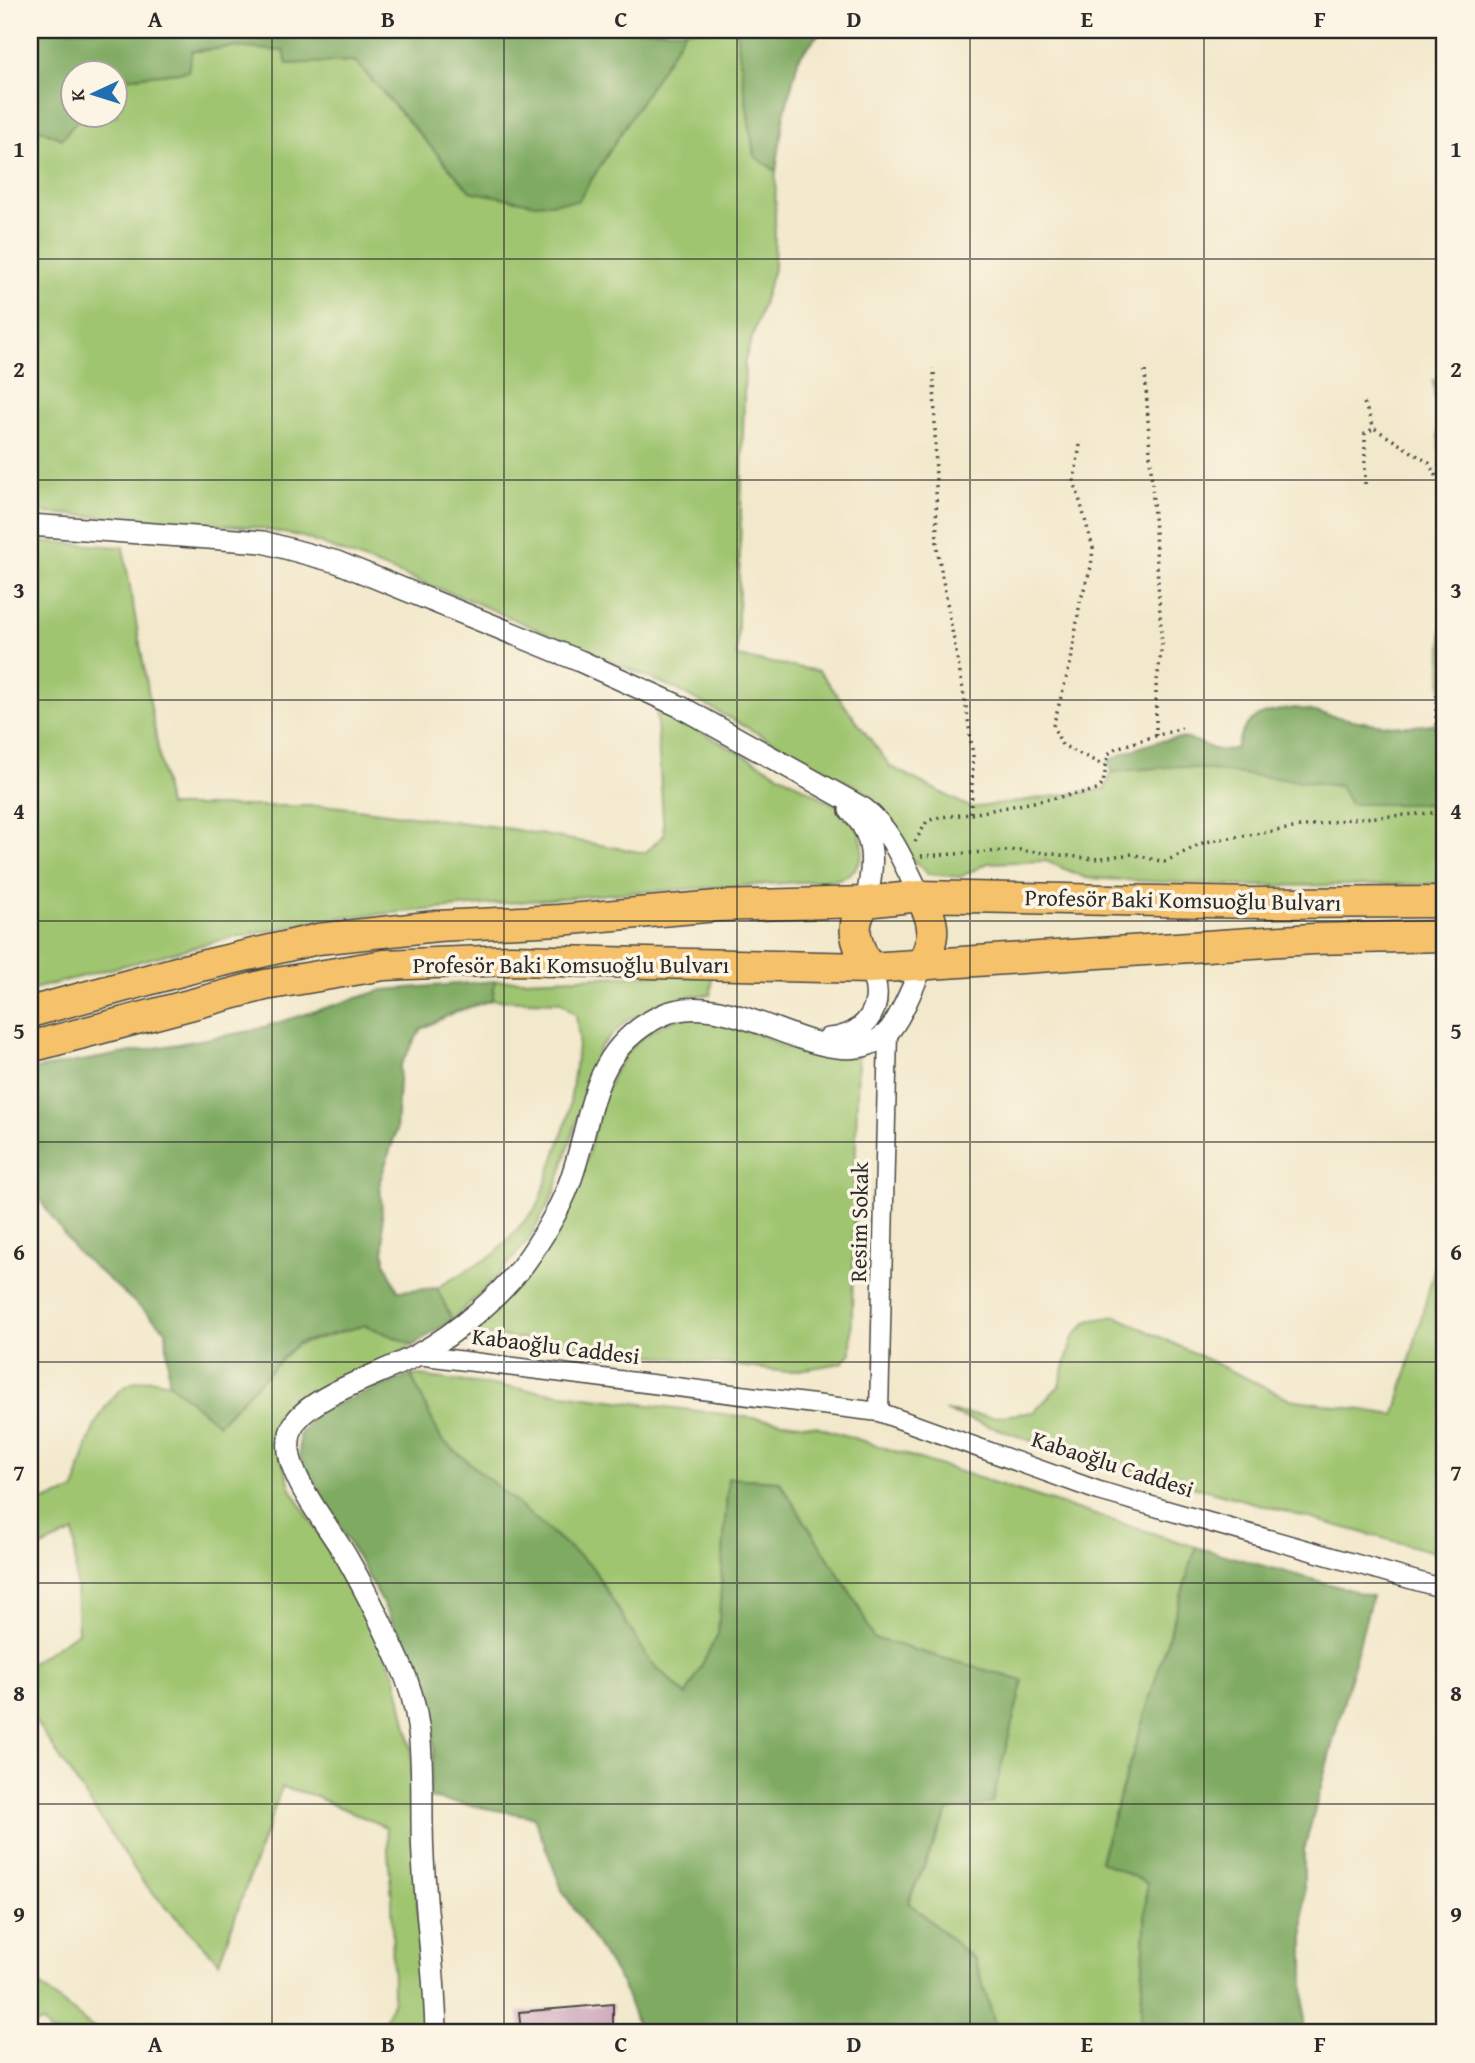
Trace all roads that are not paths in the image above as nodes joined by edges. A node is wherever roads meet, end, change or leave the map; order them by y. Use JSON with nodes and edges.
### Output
{"nodes":[{"id":1,"x":30,"y":525,"type":"edge"},
{"id":2,"x":833,"y":794,"type":"junction"},
{"id":3,"x":920,"y":897,"type":"junction"},
{"id":4,"x":866,"y":902,"type":"junction"},
{"id":5,"x":1445,"y":902,"type":"edge"},
{"id":6,"x":1445,"y":936,"type":"edge"},
{"id":7,"x":922,"y":966,"type":"junction"},
{"id":8,"x":869,"y":968,"type":"junction"},
{"id":9,"x":30,"y":1012,"type":"edge"},
{"id":10,"x":888,"y":1032,"type":"junction"},
{"id":11,"x":809,"y":1040,"type":"junction"},
{"id":12,"x":30,"y":1047,"type":"edge"},
{"id":13,"x":417,"y":1355,"type":"junction"},
{"id":14,"x":879,"y":1412,"type":"junction"},
{"id":15,"x":1445,"y":1589,"type":"edge"},
{"id":16,"x":436,"y":2033,"type":"edge"}],
"edges":[{"from":1,"to":2,"type":"street"},
{"from":2,"to":3,"type":"street"},
{"from":2,"to":4,"type":"street"},
{"from":3,"to":4,"type":"highway"},
{"from":3,"to":5,"type":"highway","name":"Profesör Baki Komsuoğlu Bulvarı"},
{"from":3,"to":7,"type":"highway"},
{"from":4,"to":8,"type":"highway"},
{"from":4,"to":9,"type":"highway","name":"Profesör Baki Komsuoğlu Bulvarı"},
{"from":6,"to":7,"type":"highway","name":"Profesör Baki Komsuoğlu Bulvarı"},
{"from":7,"to":8,"type":"highway"},
{"from":7,"to":10,"type":"street"},
{"from":8,"to":11,"type":"street"},
{"from":8,"to":12,"type":"highway","name":"Profesör Baki Komsuoğlu Bulvarı"},
{"from":10,"to":11,"type":"street"},
{"from":10,"to":14,"type":"street","name":"Resim Sokak"},
{"from":11,"to":13,"type":"street"},
{"from":13,"to":14,"type":"street","name":"Kabaoğlu Caddesi"},
{"from":13,"to":16,"type":"street"},
{"from":14,"to":15,"type":"street","name":"Kabaoğlu Caddesi"}]}
